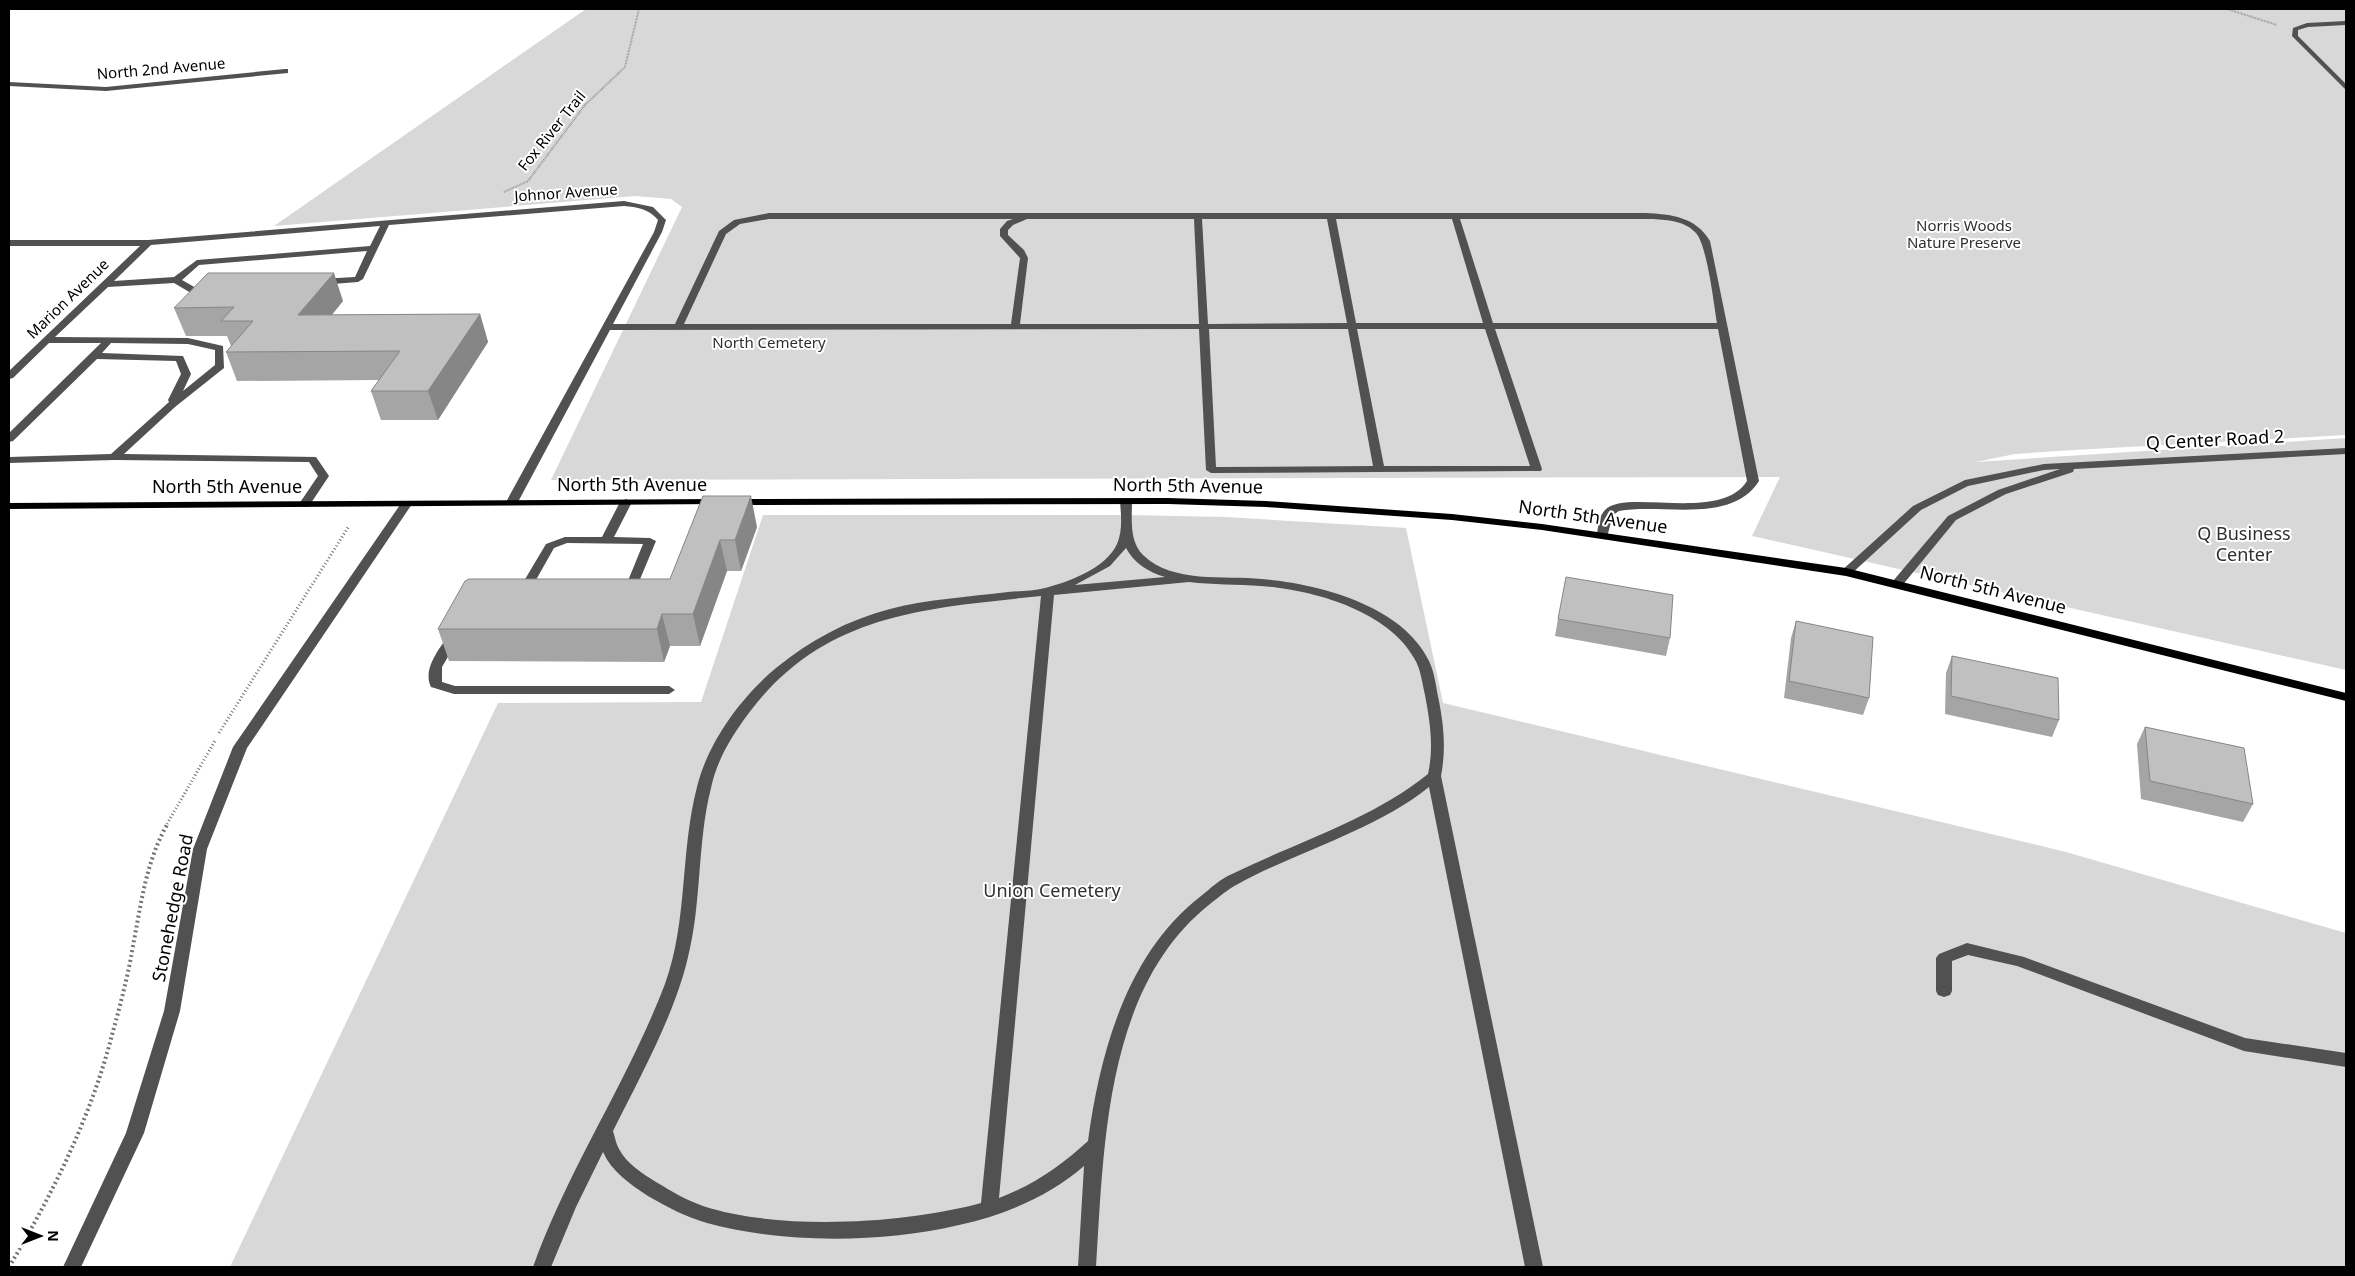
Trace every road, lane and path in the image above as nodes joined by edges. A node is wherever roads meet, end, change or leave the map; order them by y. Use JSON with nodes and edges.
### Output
{"nodes":[{"id":1,"x":639,"y":9,"type":"edge"},
{"id":2,"x":2227,"y":9,"type":"edge"},
{"id":3,"x":2346,"y":23,"type":"edge"},
{"id":4,"x":2295,"y":29,"type":"junction"},
{"id":5,"x":285,"y":71,"type":"dead end"},
{"id":6,"x":9,"y":84,"type":"edge"},
{"id":7,"x":2346,"y":88,"type":"edge"},
{"id":8,"x":503,"y":193,"type":"dead end"},
{"id":9,"x":1029,"y":215,"type":"junction"},
{"id":10,"x":1198,"y":216,"type":"junction"},
{"id":11,"x":1332,"y":216,"type":"junction"},
{"id":12,"x":1455,"y":216,"type":"junction"},
{"id":13,"x":386,"y":222,"type":"junction"},
{"id":14,"x":9,"y":243,"type":"edge"},
{"id":15,"x":148,"y":243,"type":"junction"},
{"id":16,"x":374,"y":248,"type":"junction"},
{"id":17,"x":176,"y":280,"type":"junction"},
{"id":18,"x":310,"y":283,"type":"edge"},
{"id":19,"x":106,"y":284,"type":"junction"},
{"id":20,"x":213,"y":289,"type":"edge"},
{"id":21,"x":1352,"y":326,"type":"junction"},
{"id":22,"x":1489,"y":326,"type":"junction"},
{"id":23,"x":1722,"y":326,"type":"junction"},
{"id":24,"x":607,"y":327,"type":"junction"},
{"id":25,"x":678,"y":327,"type":"junction"},
{"id":26,"x":1015,"y":327,"type":"junction"},
{"id":27,"x":1202,"y":327,"type":"junction"},
{"id":28,"x":47,"y":340,"type":"junction"},
{"id":29,"x":109,"y":340,"type":"junction"},
{"id":30,"x":94,"y":356,"type":"junction"},
{"id":31,"x":9,"y":376,"type":"edge"},
{"id":32,"x":171,"y":405,"type":"junction"},
{"id":33,"x":9,"y":439,"type":"edge"},
{"id":34,"x":2346,"y":451,"type":"edge"},
{"id":35,"x":114,"y":458,"type":"junction"},
{"id":36,"x":9,"y":460,"type":"edge"},
{"id":37,"x":2085,"y":464,"type":"junction"},
{"id":38,"x":1379,"y":469,"type":"junction"},
{"id":39,"x":1126,"y":501,"type":"junction"},
{"id":40,"x":512,"y":502,"type":"junction"},
{"id":41,"x":626,"y":502,"type":"junction"},
{"id":42,"x":305,"y":504,"type":"junction"},
{"id":43,"x":406,"y":504,"type":"junction"},
{"id":44,"x":9,"y":506,"type":"edge"},
{"id":45,"x":349,"y":526,"type":"dead end"},
{"id":46,"x":1126,"y":533,"type":"junction"},
{"id":47,"x":1602,"y":535,"type":"junction"},
{"id":48,"x":606,"y":540,"type":"junction"},
{"id":49,"x":1846,"y":572,"type":"junction"},
{"id":50,"x":1189,"y":578,"type":"junction"},
{"id":51,"x":1897,"y":584,"type":"junction"},
{"id":52,"x":1048,"y":592,"type":"junction"},
{"id":53,"x":511,"y":596,"type":"edge"},
{"id":54,"x":626,"y":600,"type":"edge"},
{"id":55,"x":459,"y":626,"type":"edge"},
{"id":56,"x":669,"y":690,"type":"dead end"},
{"id":57,"x":2346,"y":698,"type":"edge"},
{"id":58,"x":1434,"y":776,"type":"junction"},
{"id":59,"x":1944,"y":991,"type":"dead end"},
{"id":60,"x":2346,"y":1060,"type":"edge"},
{"id":61,"x":605,"y":1133,"type":"junction"},
{"id":62,"x":1095,"y":1145,"type":"junction"},
{"id":63,"x":989,"y":1209,"type":"junction"},
{"id":64,"x":9,"y":1267,"type":"edge"},
{"id":65,"x":72,"y":1267,"type":"edge"},
{"id":66,"x":542,"y":1267,"type":"edge"},
{"id":67,"x":1087,"y":1267,"type":"edge"},
{"id":68,"x":1534,"y":1267,"type":"edge"}],
"edges":[{"from":1,"to":8,"type":"path","name":"Fox River Trail"},
{"from":2,"to":4,"type":"path"},
{"from":3,"to":4,"type":"street"},
{"from":4,"to":7,"type":"street"},
{"from":5,"to":6,"type":"street","name":"North 2nd Avenue"},
{"from":9,"to":10,"type":"street"},
{"from":9,"to":25,"type":"street"},
{"from":9,"to":26,"type":"street"},
{"from":10,"to":11,"type":"street"},
{"from":10,"to":27,"type":"street"},
{"from":11,"to":12,"type":"street"},
{"from":11,"to":21,"type":"street"},
{"from":12,"to":22,"type":"street"},
{"from":12,"to":23,"type":"street"},
{"from":13,"to":15,"type":"street","name":"Johnor Avenue"},
{"from":13,"to":16,"type":"street"},
{"from":13,"to":24,"type":"street","name":"Johnor Avenue"},
{"from":14,"to":15,"type":"street","name":"Johnor Avenue"},
{"from":15,"to":19,"type":"street","name":"Marion Avenue"},
{"from":16,"to":17,"type":"street"},
{"from":16,"to":18,"type":"street"},
{"from":17,"to":19,"type":"street"},
{"from":17,"to":20,"type":"street"},
{"from":19,"to":28,"type":"street","name":"Marion Avenue"},
{"from":21,"to":22,"type":"street"},
{"from":21,"to":27,"type":"street"},
{"from":21,"to":38,"type":"street"},
{"from":22,"to":23,"type":"street"},
{"from":22,"to":38,"type":"street"},
{"from":23,"to":47,"type":"street"},
{"from":24,"to":25,"type":"street"},
{"from":24,"to":40,"type":"street","name":"Johnor Avenue"},
{"from":25,"to":26,"type":"street"},
{"from":26,"to":27,"type":"street"},
{"from":27,"to":38,"type":"street"},
{"from":28,"to":29,"type":"street"},
{"from":28,"to":31,"type":"street","name":"Marion Avenue"},
{"from":29,"to":30,"type":"street"},
{"from":29,"to":32,"type":"street"},
{"from":30,"to":32,"type":"street"},
{"from":30,"to":33,"type":"street"},
{"from":32,"to":35,"type":"street"},
{"from":34,"to":37,"type":"street","name":"Q Center Road 2"},
{"from":35,"to":36,"type":"street"},
{"from":35,"to":42,"type":"street"},
{"from":37,"to":49,"type":"street"},
{"from":37,"to":51,"type":"street"},
{"from":39,"to":41,"type":"main road","name":"North 5th Avenue"},
{"from":39,"to":46,"type":"street"},
{"from":39,"to":47,"type":"main road","name":"North 5th Avenue"},
{"from":40,"to":41,"type":"main road","name":"North 5th Avenue"},
{"from":40,"to":43,"type":"main road","name":"North 5th Avenue"},
{"from":41,"to":48,"type":"street"},
{"from":42,"to":43,"type":"main road","name":"North 5th Avenue"},
{"from":42,"to":44,"type":"main road","name":"North 5th Avenue"},
{"from":43,"to":65,"type":"street","name":"Stonehedge Road"},
{"from":45,"to":64,"type":"path"},
{"from":46,"to":50,"type":"street"},
{"from":46,"to":52,"type":"street"},
{"from":47,"to":49,"type":"main road","name":"North 5th Avenue"},
{"from":48,"to":53,"type":"street"},
{"from":48,"to":54,"type":"street"},
{"from":49,"to":51,"type":"main road","name":"North 5th Avenue"},
{"from":50,"to":52,"type":"street"},
{"from":50,"to":58,"type":"street"},
{"from":51,"to":57,"type":"main road","name":"North 5th Avenue"},
{"from":52,"to":61,"type":"street"},
{"from":52,"to":63,"type":"street"},
{"from":55,"to":56,"type":"street"},
{"from":58,"to":62,"type":"street"},
{"from":58,"to":68,"type":"street"},
{"from":59,"to":60,"type":"street"},
{"from":61,"to":63,"type":"street"},
{"from":61,"to":66,"type":"street"},
{"from":62,"to":63,"type":"street"},
{"from":62,"to":67,"type":"street"}]}
